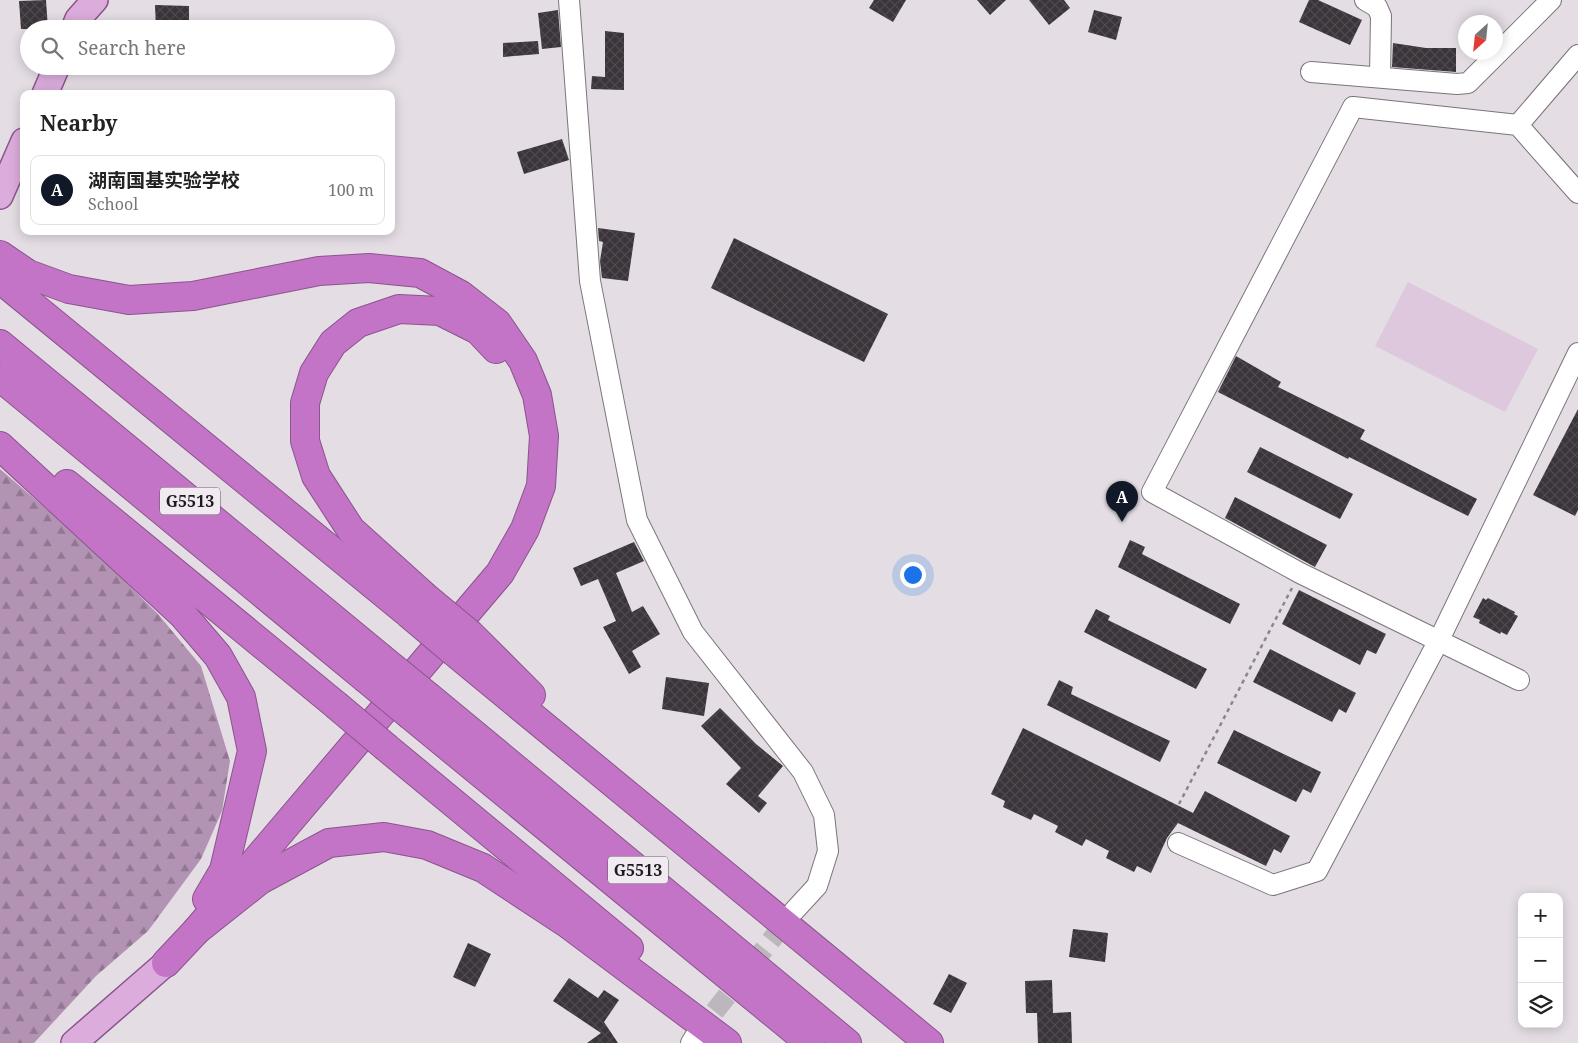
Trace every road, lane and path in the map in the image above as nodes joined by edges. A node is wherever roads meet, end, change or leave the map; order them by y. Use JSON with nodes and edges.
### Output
{"nodes":[{"id":1,"x":95,"y":0,"type":"edge"},
{"id":2,"x":569,"y":0,"type":"edge"},
{"id":3,"x":1366,"y":0,"type":"edge"},
{"id":4,"x":1551,"y":0,"type":"edge"},
{"id":5,"x":78,"y":20,"type":"edge"},
{"id":6,"x":1578,"y":55,"type":"edge"},
{"id":7,"x":1310,"y":72,"type":"dead end"},
{"id":8,"x":53,"y":75,"type":"edge"},
{"id":9,"x":1380,"y":76,"type":"junction"},
{"id":10,"x":47,"y":90,"type":"edge"},
{"id":11,"x":1518,"y":125,"type":"junction"},
{"id":12,"x":20,"y":150,"type":"edge"},
{"id":13,"x":1578,"y":193,"type":"edge"},
{"id":14,"x":0,"y":196,"type":"edge"},
{"id":15,"x":2,"y":265,"type":"edge"},
{"id":16,"x":0,"y":344,"type":"edge"},
{"id":17,"x":1578,"y":353,"type":"edge"},
{"id":18,"x":0,"y":377,"type":"edge"},
{"id":19,"x":0,"y":429,"type":"edge"},
{"id":20,"x":0,"y":446,"type":"edge"},
{"id":21,"x":1300,"y":573,"type":"junction"},
{"id":22,"x":416,"y":604,"type":"junction"},
{"id":23,"x":1439,"y":640,"type":"junction"},
{"id":24,"x":373,"y":667,"type":"junction"},
{"id":25,"x":1519,"y":680,"type":"dead end"},
{"id":26,"x":420,"y":706,"type":"junction"},
{"id":27,"x":1179,"y":804,"type":"dead end"},
{"id":28,"x":1178,"y":843,"type":"dead end"},
{"id":29,"x":224,"y":870,"type":"junction"},
{"id":30,"x":794,"y":911,"type":"tunnel mouth"},
{"id":31,"x":197,"y":930,"type":"junction"},
{"id":32,"x":164,"y":962,"type":"junction"},
{"id":33,"x":74,"y":1043,"type":"edge"},
{"id":34,"x":727,"y":1043,"type":"edge"},
{"id":35,"x":745,"y":1043,"type":"edge"},
{"id":36,"x":810,"y":1043,"type":"edge"},
{"id":37,"x":847,"y":1043,"type":"edge"},
{"id":38,"x":929,"y":1043,"type":"edge"}],
"edges":[{"from":1,"to":5,"type":"main road"},
{"from":2,"to":30,"type":"street"},
{"from":3,"to":9,"type":"street"},
{"from":4,"to":9,"type":"street"},
{"from":6,"to":11,"type":"street"},
{"from":7,"to":9,"type":"street"},
{"from":8,"to":10,"type":"main road"},
{"from":11,"to":13,"type":"street"},
{"from":11,"to":21,"type":"street"},
{"from":12,"to":14,"type":"main road"},
{"from":15,"to":22,"type":"highway"},
{"from":15,"to":31,"type":"highway"},
{"from":16,"to":24,"type":"highway","number":"G5513"},
{"from":17,"to":23,"type":"street"},
{"from":18,"to":24,"type":"highway","number":"G5513"},
{"from":19,"to":35,"type":"highway","bridge":true},
{"from":20,"to":29,"type":"highway"},
{"from":21,"to":23,"type":"street"},
{"from":21,"to":27,"type":"path"},
{"from":22,"to":29,"type":"highway"},
{"from":22,"to":38,"type":"highway","bridge":true},
{"from":23,"to":25,"type":"street"},
{"from":23,"to":28,"type":"street"},
{"from":24,"to":26,"type":"highway","number":"G5513","bridge":true},
{"from":26,"to":36,"type":"highway","number":"G5513"},
{"from":26,"to":37,"type":"highway","number":"G5513"},
{"from":29,"to":32,"type":"highway"},
{"from":31,"to":32,"type":"highway"},
{"from":31,"to":34,"type":"highway"},
{"from":32,"to":33,"type":"main road"}]}
